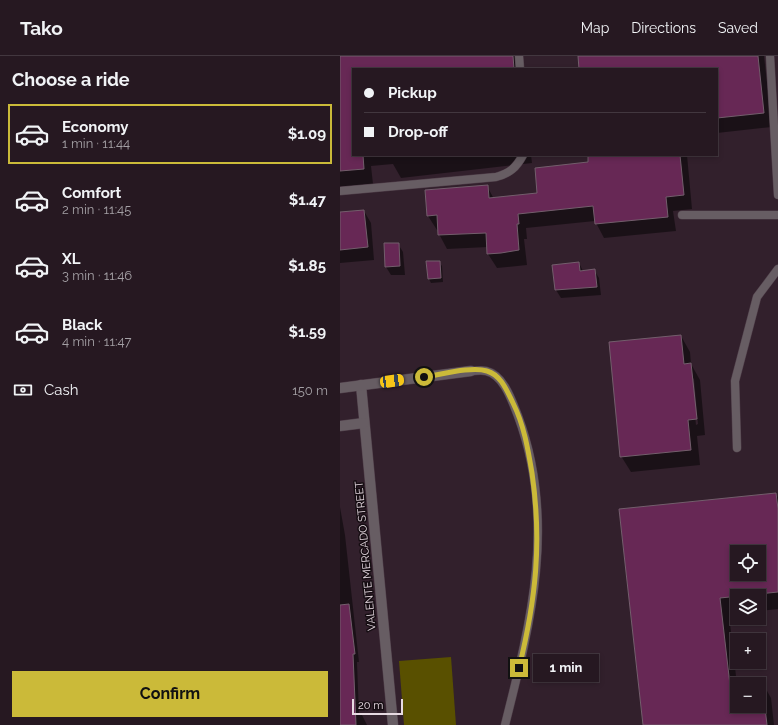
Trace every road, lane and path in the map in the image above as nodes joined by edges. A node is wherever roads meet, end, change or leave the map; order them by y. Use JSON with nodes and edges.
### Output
{"nodes":[{"id":1,"x":519,"y":56,"type":"edge"},
{"id":2,"x":770,"y":56,"type":"edge"},
{"id":3,"x":520,"y":68,"type":"edge"},
{"id":4,"x":522,"y":156,"type":"edge"},
{"id":5,"x":340,"y":191,"type":"edge"},
{"id":6,"x":778,"y":195,"type":"edge"},
{"id":7,"x":682,"y":215,"type":"dead end"},
{"id":8,"x":778,"y":216,"type":"edge"},
{"id":9,"x":778,"y":269,"type":"edge"},
{"id":10,"x":471,"y":370,"type":"joint"},
{"id":11,"x":361,"y":385,"type":"junction"},
{"id":12,"x":340,"y":388,"type":"edge"},
{"id":13,"x":364,"y":423,"type":"junction"},
{"id":14,"x":340,"y":426,"type":"edge"},
{"id":15,"x":737,"y":448,"type":"dead end"},
{"id":16,"x":393,"y":725,"type":"edge"},
{"id":17,"x":505,"y":725,"type":"edge"}],
"edges":[{"from":1,"to":3,"type":"lane"},
{"from":2,"to":6,"type":"lane"},
{"from":4,"to":5,"type":"lane"},
{"from":7,"to":8,"type":"lane"},
{"from":9,"to":15,"type":"lane"},
{"from":10,"to":11,"type":"street"},
{"from":10,"to":17,"type":"lane"},
{"from":11,"to":12,"type":"street"},
{"from":11,"to":13,"type":"street","name":"VALENTE MERCADO STREET"},
{"from":13,"to":14,"type":"street"},
{"from":13,"to":16,"type":"street","name":"VALENTE MERCADO STREET"}]}
